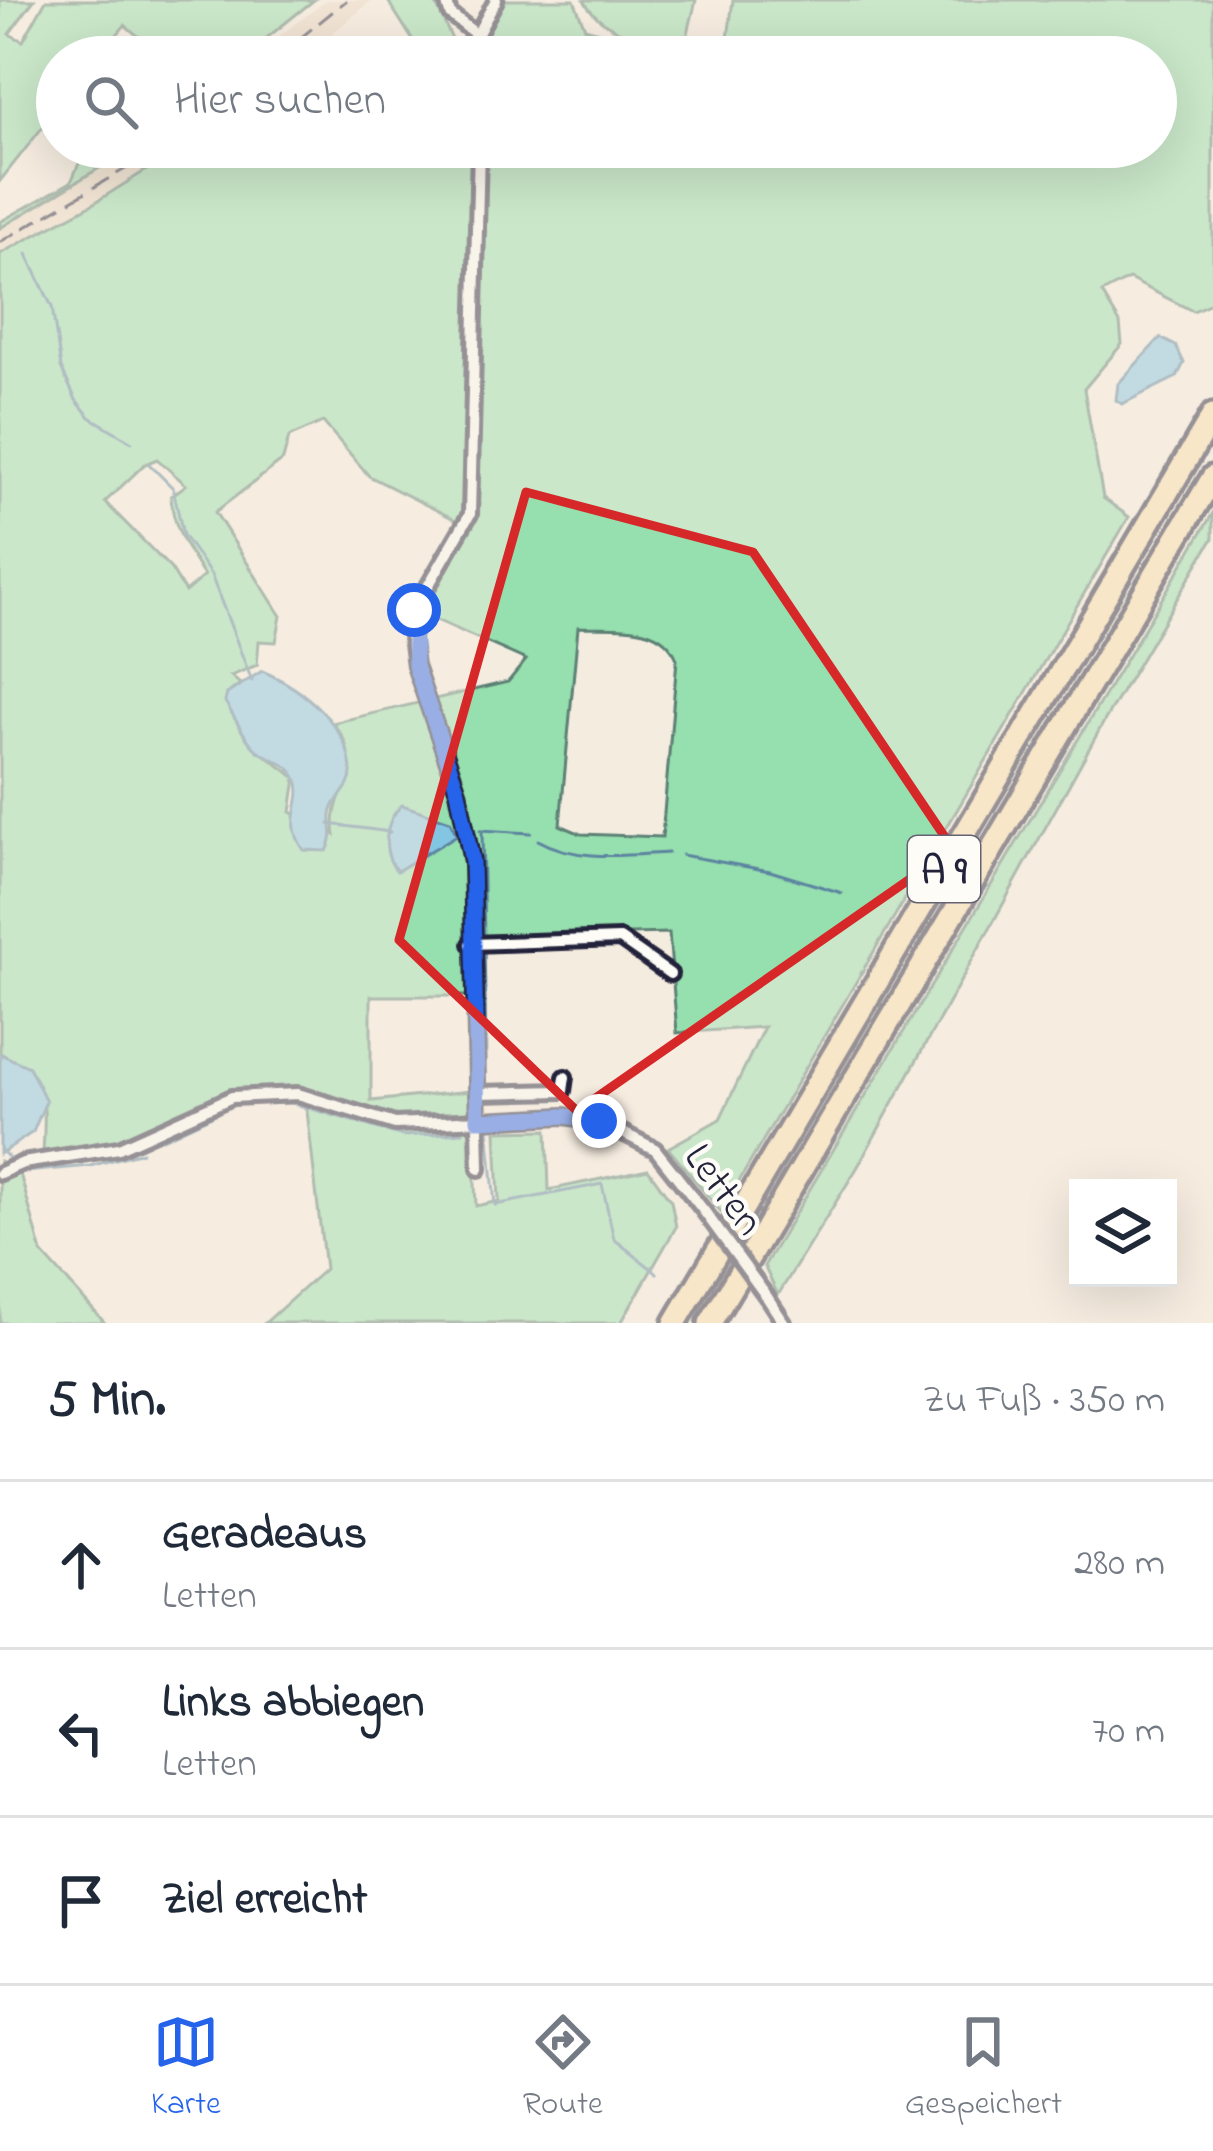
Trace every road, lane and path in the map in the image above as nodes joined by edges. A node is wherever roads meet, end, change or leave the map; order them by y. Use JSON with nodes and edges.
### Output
{"nodes":[{"id":1,"x":446,"y":0,"type":"edge"},
{"id":2,"x":496,"y":0,"type":"edge"},
{"id":3,"x":477,"y":35,"type":"joint"},
{"id":4,"x":478,"y":168,"type":"edge"},
{"id":5,"x":1213,"y":415,"type":"edge"},
{"id":6,"x":1213,"y":477,"type":"edge"},
{"id":7,"x":471,"y":944,"type":"junction"},
{"id":8,"x":670,"y":974,"type":"dead end"},
{"id":9,"x":565,"y":1077,"type":"dead end"},
{"id":10,"x":477,"y":1094,"type":"junction"},
{"id":11,"x":478,"y":1120,"type":"junction"},
{"id":12,"x":479,"y":1169,"type":"dead end"},
{"id":13,"x":0,"y":1173,"type":"edge"},
{"id":14,"x":675,"y":1323,"type":"edge"},
{"id":15,"x":710,"y":1323,"type":"edge"},
{"id":16,"x":784,"y":1323,"type":"edge"}],
"edges":[{"from":1,"to":3,"type":"street"},
{"from":2,"to":3,"type":"street"},
{"from":4,"to":7,"type":"street"},
{"from":5,"to":14,"type":"highway","number":"A 9"},
{"from":6,"to":15,"type":"highway","number":"A 9"},
{"from":7,"to":8,"type":"street"},
{"from":7,"to":10,"type":"street"},
{"from":9,"to":10,"type":"street"},
{"from":10,"to":11,"type":"street"},
{"from":11,"to":12,"type":"street"},
{"from":11,"to":13,"type":"street","name":"Letten"},
{"from":11,"to":16,"type":"street","name":"Letten","bridge":true}]}
